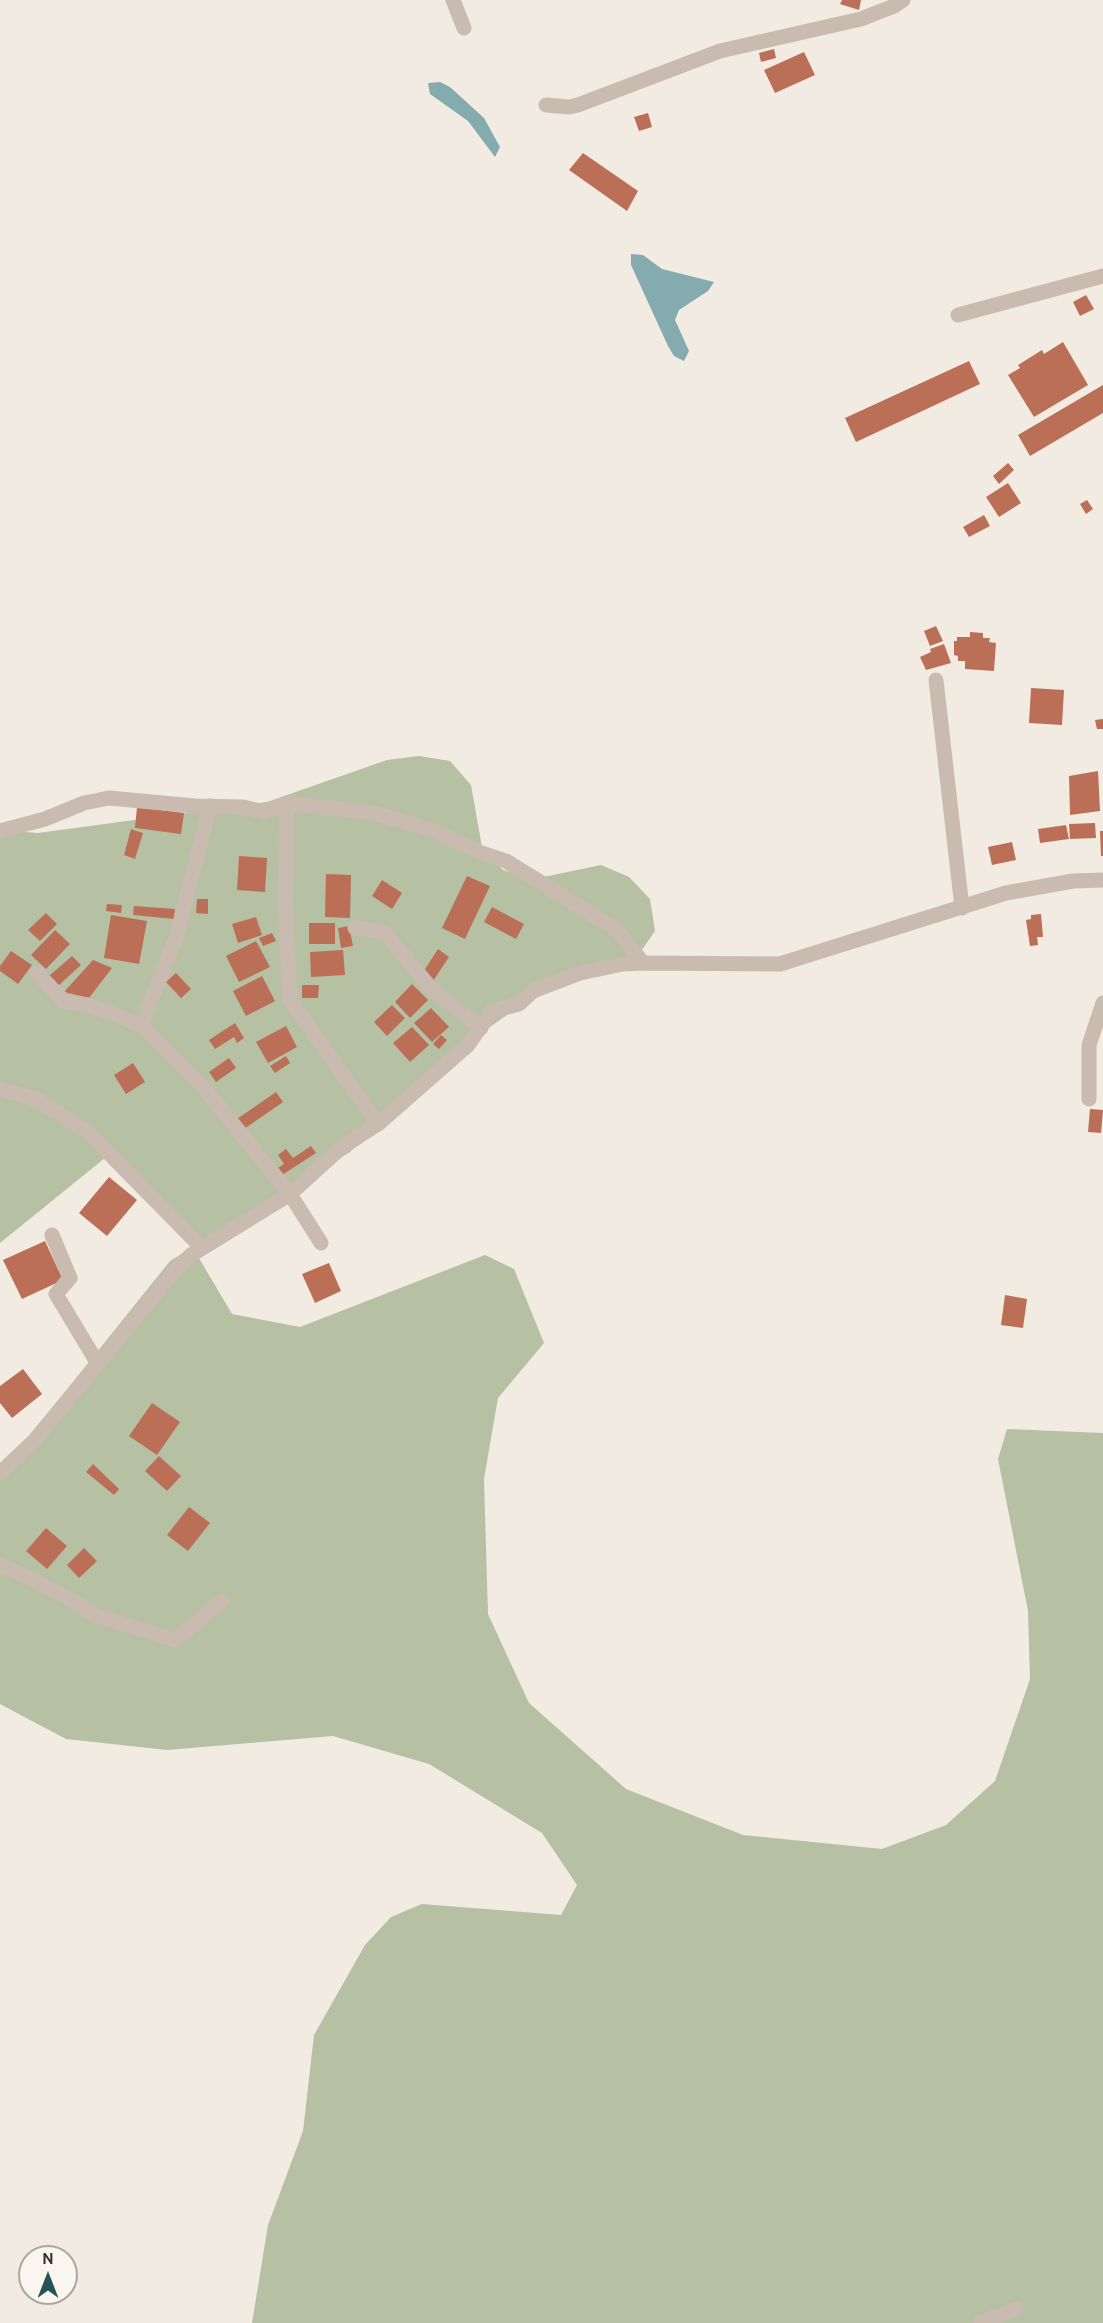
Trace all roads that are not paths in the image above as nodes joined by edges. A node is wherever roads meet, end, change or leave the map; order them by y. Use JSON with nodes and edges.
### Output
{"nodes":[{"id":1,"x":453,"y":0,"type":"edge"},
{"id":2,"x":903,"y":0,"type":"edge"},
{"id":3,"x":465,"y":28,"type":"dead end"},
{"id":4,"x":546,"y":105,"type":"dead end"},
{"id":5,"x":1103,"y":276,"type":"edge"},
{"id":6,"x":958,"y":315,"type":"dead end"},
{"id":7,"x":936,"y":680,"type":"dead end"},
{"id":8,"x":287,"y":803,"type":"junction"},
{"id":9,"x":210,"y":806,"type":"junction"},
{"id":10,"x":0,"y":831,"type":"edge"},
{"id":11,"x":1103,"y":880,"type":"edge"},
{"id":12,"x":1103,"y":885,"type":"edge"},
{"id":13,"x":962,"y":908,"type":"junction"},
{"id":14,"x":356,"y":928,"type":"dead end"},
{"id":15,"x":643,"y":963,"type":"junction"},
{"id":16,"x":37,"y":973,"type":"dead end"},
{"id":17,"x":1103,"y":1002,"type":"edge"},
{"id":18,"x":141,"y":1025,"type":"junction"},
{"id":19,"x":480,"y":1028,"type":"junction"},
{"id":20,"x":0,"y":1089,"type":"edge"},
{"id":21,"x":1089,"y":1098,"type":"dead end"},
{"id":22,"x":378,"y":1124,"type":"junction"},
{"id":23,"x":290,"y":1194,"type":"junction"},
{"id":24,"x":52,"y":1235,"type":"dead end"},
{"id":25,"x":321,"y":1243,"type":"dead end"},
{"id":26,"x":202,"y":1248,"type":"junction"},
{"id":27,"x":98,"y":1364,"type":"junction"},
{"id":28,"x":0,"y":1473,"type":"edge"},
{"id":29,"x":0,"y":1565,"type":"edge"},
{"id":30,"x":222,"y":1601,"type":"dead end"},
{"id":31,"x":1016,"y":2308,"type":"dead end"},
{"id":32,"x":980,"y":2323,"type":"edge"}],
"edges":[{"from":1,"to":3,"type":"street"},
{"from":2,"to":4,"type":"street"},
{"from":5,"to":6,"type":"street"},
{"from":7,"to":13,"type":"street"},
{"from":8,"to":9,"type":"street"},
{"from":8,"to":15,"type":"street"},
{"from":8,"to":22,"type":"street"},
{"from":9,"to":10,"type":"street"},
{"from":9,"to":18,"type":"street"},
{"from":11,"to":12,"type":"street"},
{"from":11,"to":13,"type":"street"},
{"from":13,"to":15,"type":"street"},
{"from":14,"to":19,"type":"street"},
{"from":15,"to":19,"type":"street"},
{"from":16,"to":18,"type":"street"},
{"from":17,"to":21,"type":"street"},
{"from":18,"to":23,"type":"street"},
{"from":19,"to":22,"type":"street"},
{"from":20,"to":26,"type":"street"},
{"from":22,"to":23,"type":"street"},
{"from":23,"to":25,"type":"street"},
{"from":23,"to":26,"type":"street"},
{"from":24,"to":27,"type":"street"},
{"from":26,"to":27,"type":"street"},
{"from":27,"to":28,"type":"street"},
{"from":29,"to":30,"type":"street"},
{"from":31,"to":32,"type":"street"}]}
